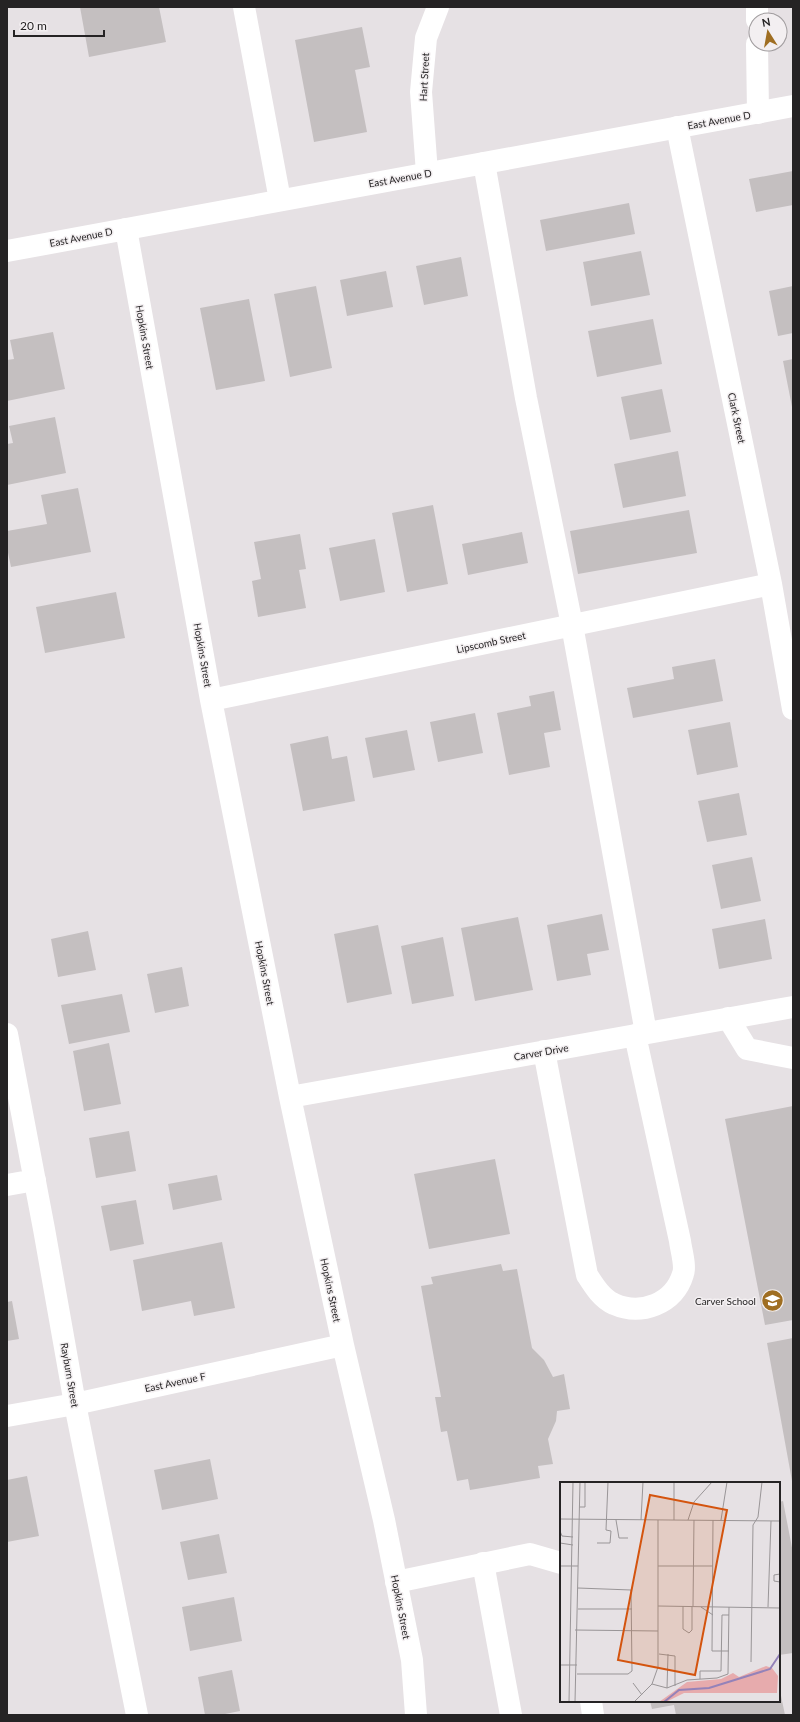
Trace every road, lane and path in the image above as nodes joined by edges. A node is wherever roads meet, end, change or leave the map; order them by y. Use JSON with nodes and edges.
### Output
{"nodes":[{"id":1,"x":244,"y":7,"type":"edge"},
{"id":2,"x":438,"y":7,"type":"edge"},
{"id":3,"x":757,"y":52,"type":"edge"},
{"id":4,"x":793,"y":106,"type":"edge"},
{"id":5,"x":758,"y":113,"type":"junction"},
{"id":6,"x":677,"y":127,"type":"junction"},
{"id":7,"x":484,"y":163,"type":"junction"},
{"id":8,"x":427,"y":173,"type":"junction"},
{"id":9,"x":280,"y":200,"type":"junction"},
{"id":10,"x":126,"y":229,"type":"junction"},
{"id":11,"x":7,"y":251,"type":"edge"},
{"id":12,"x":770,"y":584,"type":"junction"},
{"id":13,"x":572,"y":625,"type":"junction"},
{"id":14,"x":211,"y":700,"type":"junction"},
{"id":15,"x":793,"y":709,"type":"edge"},
{"id":16,"x":793,"y":1006,"type":"edge"},
{"id":17,"x":728,"y":1018,"type":"junction"},
{"id":18,"x":7,"y":1034,"type":"edge"},
{"id":19,"x":640,"y":1034,"type":"junction"},
{"id":20,"x":544,"y":1051,"type":"junction"},
{"id":21,"x":793,"y":1058,"type":"edge"},
{"id":22,"x":290,"y":1097,"type":"junction"},
{"id":23,"x":35,"y":1180,"type":"junction"},
{"id":24,"x":7,"y":1185,"type":"edge"},
{"id":25,"x":343,"y":1345,"type":"junction"},
{"id":26,"x":75,"y":1404,"type":"junction"},
{"id":27,"x":7,"y":1416,"type":"edge"},
{"id":28,"x":483,"y":1563,"type":"junction"},
{"id":29,"x":560,"y":1563,"type":"edge"},
{"id":30,"x":396,"y":1582,"type":"junction"},
{"id":31,"x":591,"y":1702,"type":"edge"},
{"id":32,"x":137,"y":1715,"type":"edge"},
{"id":33,"x":416,"y":1715,"type":"edge"},
{"id":34,"x":511,"y":1715,"type":"edge"},
{"id":35,"x":593,"y":1715,"type":"edge"}],
"edges":[{"from":1,"to":9,"type":"street"},
{"from":2,"to":8,"type":"street","name":"Hart Street"},
{"from":3,"to":5,"type":"street"},
{"from":4,"to":5,"type":"street","name":"East Avenue D"},
{"from":5,"to":6,"type":"street","name":"East Avenue D"},
{"from":6,"to":7,"type":"street","name":"East Avenue D"},
{"from":6,"to":12,"type":"street","name":"Clark Street"},
{"from":7,"to":8,"type":"street","name":"East Avenue D"},
{"from":7,"to":13,"type":"street"},
{"from":8,"to":9,"type":"street","name":"East Avenue D"},
{"from":9,"to":10,"type":"street","name":"East Avenue D"},
{"from":10,"to":11,"type":"street","name":"East Avenue D"},
{"from":10,"to":14,"type":"street","name":"Hopkins Street"},
{"from":12,"to":13,"type":"street","name":"Lipscomb Street"},
{"from":12,"to":15,"type":"street","name":"Clark Street"},
{"from":13,"to":14,"type":"street","name":"Lipscomb Street"},
{"from":13,"to":19,"type":"street"},
{"from":14,"to":22,"type":"street","name":"Hopkins Street"},
{"from":16,"to":17,"type":"street","name":"Carver Drive"},
{"from":17,"to":19,"type":"street","name":"Carver Drive"},
{"from":17,"to":21,"type":"street"},
{"from":18,"to":23,"type":"street","name":"Rayburn Street"},
{"from":19,"to":20,"type":"street","name":"Carver Drive"},
{"from":19,"to":20,"type":"street"},
{"from":20,"to":22,"type":"street","name":"Carver Drive"},
{"from":22,"to":25,"type":"street","name":"Hopkins Street"},
{"from":23,"to":24,"type":"street"},
{"from":23,"to":26,"type":"street","name":"Rayburn Street"},
{"from":25,"to":26,"type":"street","name":"East Avenue F"},
{"from":25,"to":30,"type":"street","name":"Hopkins Street"},
{"from":26,"to":27,"type":"street","name":"East Avenue F"},
{"from":26,"to":32,"type":"street","name":"Rayburn Street"},
{"from":28,"to":29,"type":"street"},
{"from":28,"to":30,"type":"street"},
{"from":28,"to":34,"type":"street"},
{"from":30,"to":33,"type":"street","name":"Hopkins Street"},
{"from":31,"to":35,"type":"street"}]}
